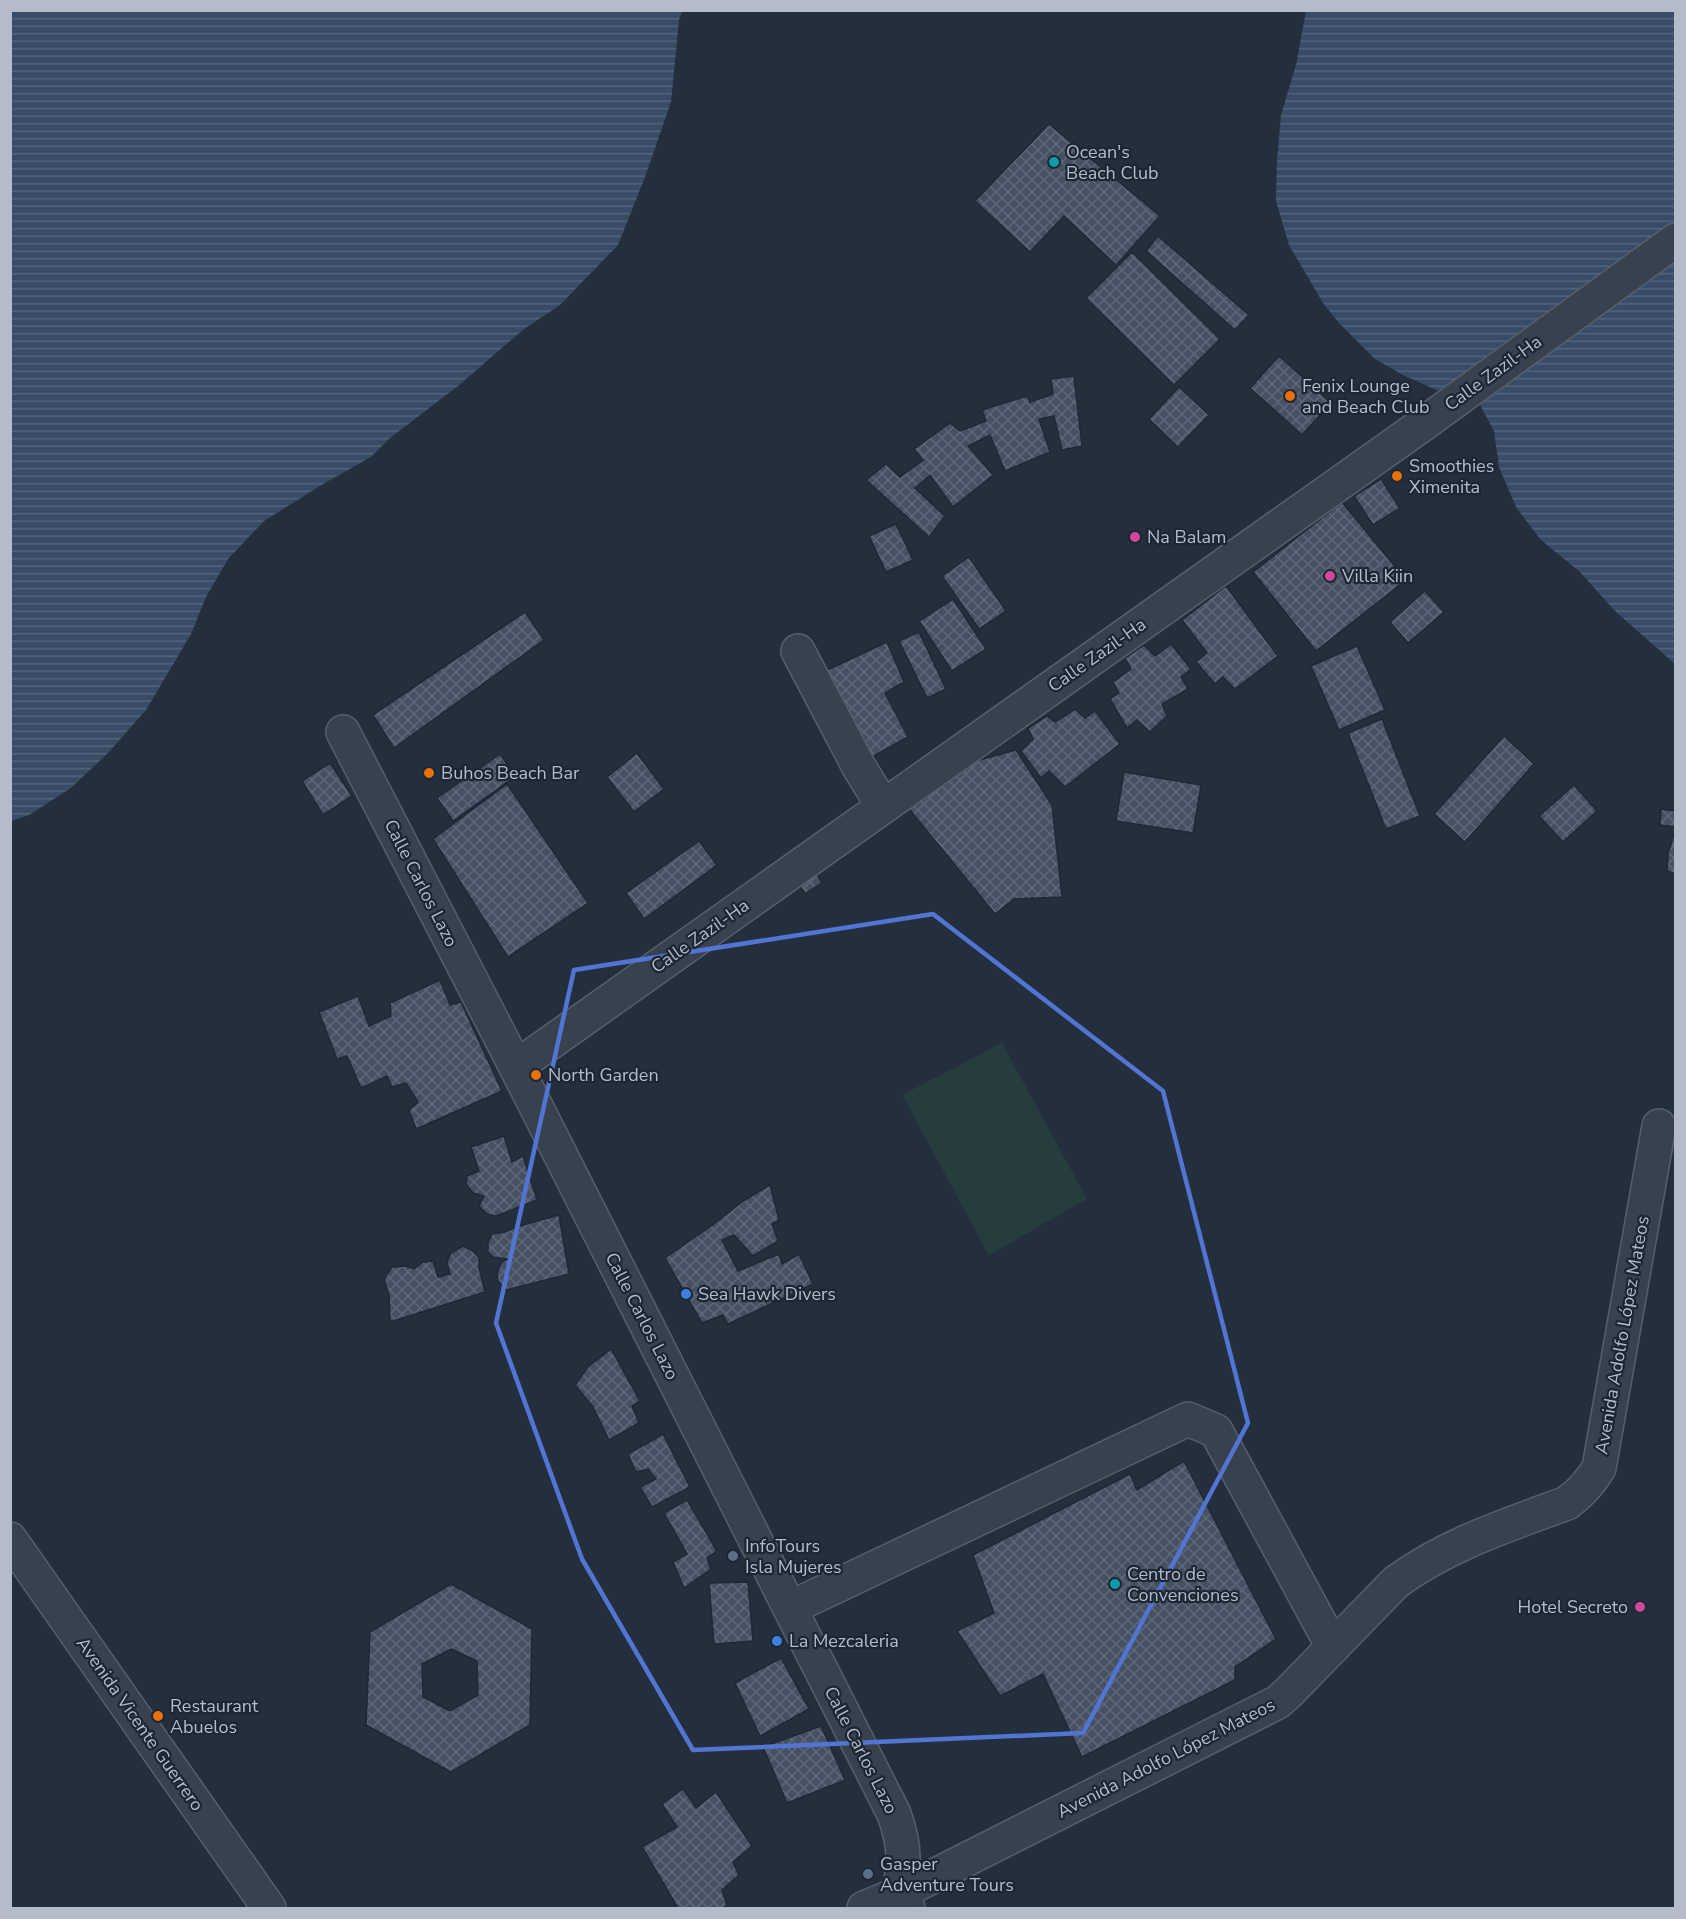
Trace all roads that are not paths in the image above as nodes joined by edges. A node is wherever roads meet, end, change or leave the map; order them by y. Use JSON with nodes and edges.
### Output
{"nodes":[{"id":1,"x":1676,"y":240,"type":"edge"},
{"id":2,"x":798,"y":651,"type":"dead end"},
{"id":3,"x":343,"y":732,"type":"dead end"},
{"id":4,"x":883,"y":806,"type":"junction"},
{"id":5,"x":516,"y":1067,"type":"junction"},
{"id":6,"x":1659,"y":1126,"type":"dead end"},
{"id":7,"x":10,"y":1539,"type":"edge"},
{"id":8,"x":790,"y":1608,"type":"junction"},
{"id":9,"x":1333,"y":1647,"type":"junction"},
{"id":10,"x":904,"y":1901,"type":"edge"},
{"id":11,"x":269,"y":1908,"type":"edge"},
{"id":12,"x":864,"y":1908,"type":"edge"}],
"edges":[{"from":1,"to":4,"type":"street","name":"Calle Zazil-Ha"},
{"from":2,"to":4,"type":"street"},
{"from":3,"to":5,"type":"street","name":"Calle Carlos Lazo"},
{"from":4,"to":5,"type":"street","name":"Calle Zazil-Ha"},
{"from":5,"to":8,"type":"street","name":"Calle Carlos Lazo"},
{"from":6,"to":9,"type":"street","name":"Avenida Adolfo López Mateos"},
{"from":7,"to":11,"type":"street","name":"Avenida Vicente Guerrero"},
{"from":8,"to":9,"type":"street"},
{"from":8,"to":10,"type":"street","name":"Calle Carlos Lazo"},
{"from":9,"to":10,"type":"street","name":"Avenida Adolfo López Mateos"},
{"from":10,"to":12,"type":"street","name":"Avenida Adolfo López Mateos"}]}
